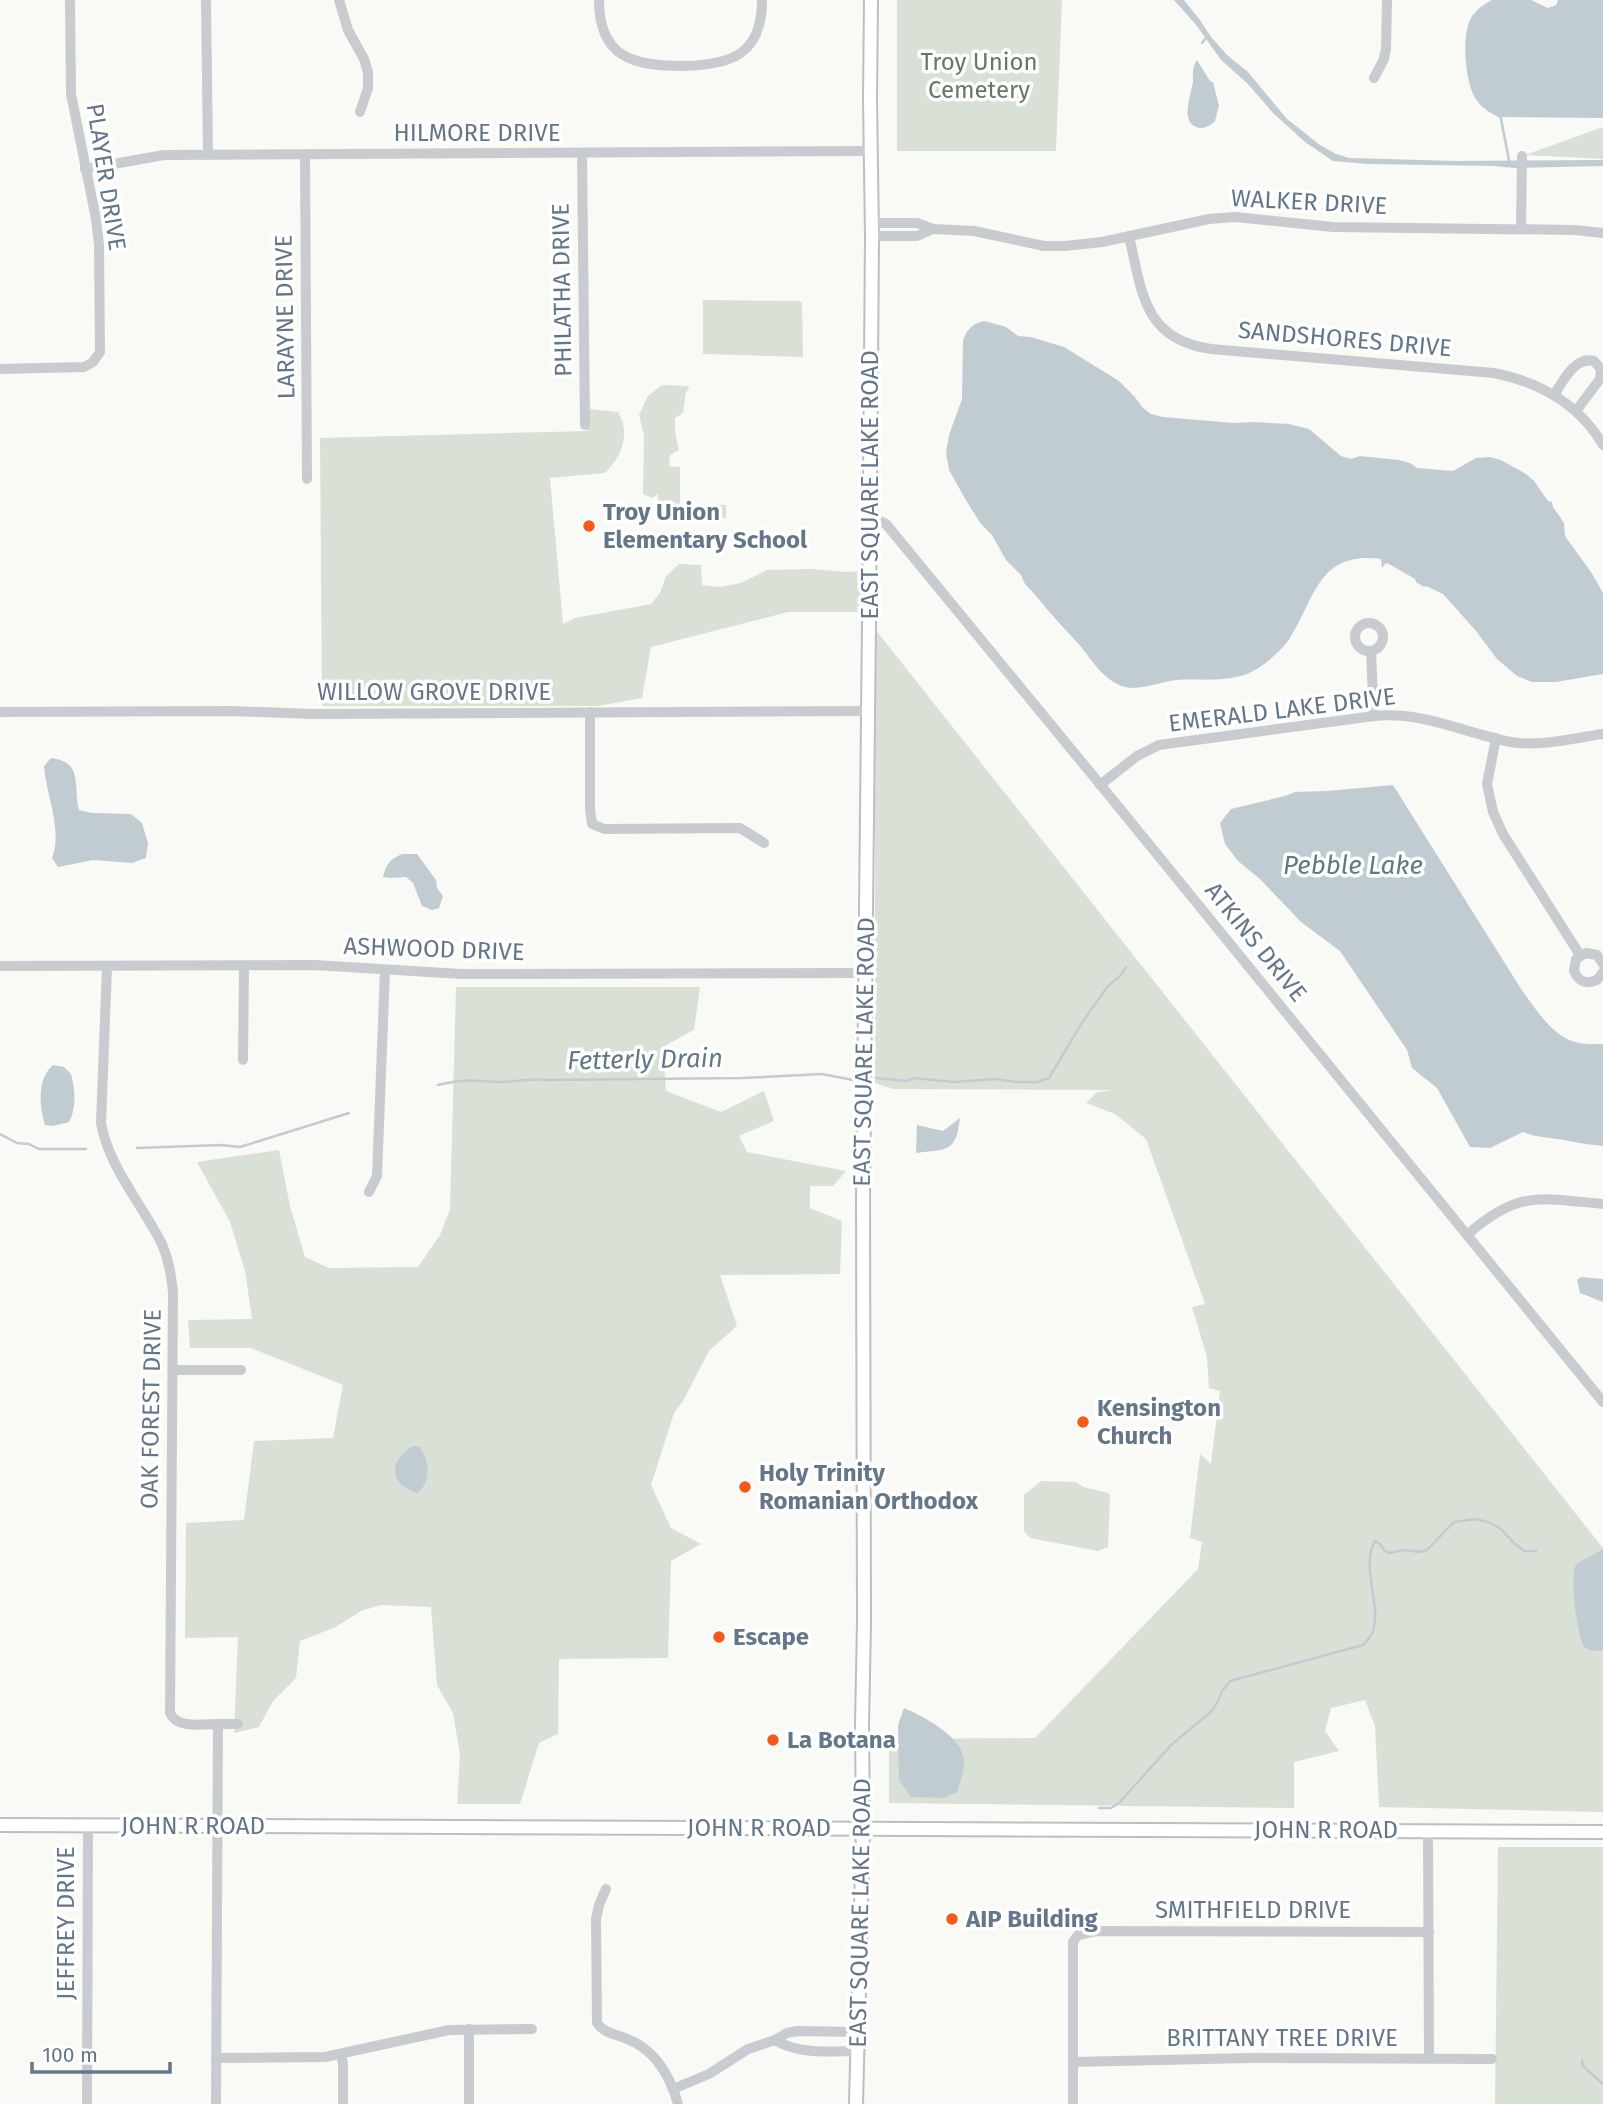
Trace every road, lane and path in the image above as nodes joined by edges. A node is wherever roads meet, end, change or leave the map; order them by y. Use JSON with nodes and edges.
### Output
{"nodes":[{"id":1,"x":70,"y":0,"type":"edge"},
{"id":2,"x":206,"y":0,"type":"edge"},
{"id":3,"x":339,"y":0,"type":"edge"},
{"id":4,"x":599,"y":0,"type":"edge"},
{"id":5,"x":762,"y":0,"type":"edge"},
{"id":6,"x":871,"y":0,"type":"edge"},
{"id":7,"x":1387,"y":0,"type":"edge"},
{"id":8,"x":1374,"y":78,"type":"dead end"},
{"id":9,"x":360,"y":112,"type":"dead end"},
{"id":10,"x":870,"y":151,"type":"junction"},
{"id":11,"x":582,"y":153,"type":"junction"},
{"id":12,"x":208,"y":155,"type":"junction"},
{"id":13,"x":304,"y":155,"type":"junction"},
{"id":14,"x":1522,"y":156,"type":"dead end"},
{"id":15,"x":85,"y":169,"type":"junction"},
{"id":16,"x":872,"y":229,"type":"junction"},
{"id":17,"x":1521,"y":229,"type":"junction"},
{"id":18,"x":1603,"y":233,"type":"edge"},
{"id":19,"x":1129,"y":236,"type":"junction"},
{"id":20,"x":0,"y":369,"type":"edge"},
{"id":21,"x":1554,"y":395,"type":"junction"},
{"id":22,"x":1576,"y":411,"type":"junction"},
{"id":23,"x":584,"y":425,"type":"dead end"},
{"id":24,"x":1603,"y":445,"type":"edge"},
{"id":25,"x":307,"y":479,"type":"dead end"},
{"id":26,"x":870,"y":516,"type":"junction"},
{"id":27,"x":1371,"y":652,"type":"dead end"},
{"id":28,"x":868,"y":711,"type":"junction"},
{"id":29,"x":0,"y":712,"type":"edge"},
{"id":30,"x":590,"y":712,"type":"junction"},
{"id":31,"x":1374,"y":716,"type":"junction"},
{"id":32,"x":1603,"y":734,"type":"edge"},
{"id":33,"x":1496,"y":738,"type":"junction"},
{"id":34,"x":1100,"y":785,"type":"junction"},
{"id":35,"x":764,"y":843,"type":"dead end"},
{"id":36,"x":1580,"y":955,"type":"junction"},
{"id":37,"x":1603,"y":964,"type":"edge"},
{"id":38,"x":0,"y":966,"type":"edge"},
{"id":39,"x":244,"y":966,"type":"junction"},
{"id":40,"x":107,"y":967,"type":"junction"},
{"id":41,"x":385,"y":970,"type":"junction"},
{"id":42,"x":1603,"y":972,"type":"edge"},
{"id":43,"x":866,"y":973,"type":"junction"},
{"id":44,"x":243,"y":1060,"type":"dead end"},
{"id":45,"x":369,"y":1192,"type":"dead end"},
{"id":46,"x":1603,"y":1204,"type":"edge"},
{"id":47,"x":1467,"y":1235,"type":"junction"},
{"id":48,"x":173,"y":1370,"type":"junction"},
{"id":49,"x":241,"y":1370,"type":"dead end"},
{"id":50,"x":1603,"y":1402,"type":"edge"},
{"id":51,"x":218,"y":1724,"type":"junction"},
{"id":52,"x":238,"y":1724,"type":"dead end"},
{"id":53,"x":0,"y":1825,"type":"edge"},
{"id":54,"x":88,"y":1826,"type":"junction"},
{"id":55,"x":217,"y":1826,"type":"junction"},
{"id":56,"x":863,"y":1829,"type":"junction"},
{"id":57,"x":1428,"y":1830,"type":"junction"},
{"id":58,"x":1603,"y":1832,"type":"edge"},
{"id":59,"x":606,"y":1889,"type":"dead end"},
{"id":60,"x":1429,"y":1932,"type":"junction"},
{"id":61,"x":469,"y":2029,"type":"junction"},
{"id":62,"x":532,"y":2029,"type":"dead end"},
{"id":63,"x":858,"y":2032,"type":"junction"},
{"id":64,"x":775,"y":2040,"type":"junction"},
{"id":65,"x":858,"y":2051,"type":"junction"},
{"id":66,"x":341,"y":2054,"type":"junction"},
{"id":67,"x":216,"y":2057,"type":"junction"},
{"id":68,"x":1429,"y":2059,"type":"junction"},
{"id":69,"x":1492,"y":2059,"type":"dead end"},
{"id":70,"x":1073,"y":2062,"type":"junction"},
{"id":71,"x":673,"y":2089,"type":"junction"},
{"id":72,"x":87,"y":2104,"type":"edge"},
{"id":73,"x":216,"y":2104,"type":"edge"},
{"id":74,"x":343,"y":2104,"type":"edge"},
{"id":75,"x":470,"y":2104,"type":"edge"},
{"id":76,"x":678,"y":2104,"type":"edge"},
{"id":77,"x":856,"y":2104,"type":"edge"},
{"id":78,"x":1073,"y":2104,"type":"edge"}],
"edges":[{"from":1,"to":15,"type":"street","name":"PLAYER DRIVE"},
{"from":2,"to":12,"type":"street"},
{"from":3,"to":9,"type":"street"},
{"from":4,"to":5,"type":"street"},
{"from":6,"to":10,"type":"main road","name":"EAST SQUARE LAKE ROAD"},
{"from":7,"to":8,"type":"street"},
{"from":10,"to":11,"type":"street","name":"HILMORE DRIVE"},
{"from":10,"to":16,"type":"main road","name":"EAST SQUARE LAKE ROAD"},
{"from":11,"to":13,"type":"street","name":"HILMORE DRIVE"},
{"from":11,"to":23,"type":"street","name":"PHILATHA DRIVE"},
{"from":12,"to":13,"type":"street","name":"HILMORE DRIVE"},
{"from":12,"to":15,"type":"street","name":"HILMORE DRIVE"},
{"from":13,"to":25,"type":"street","name":"LARAYNE DRIVE"},
{"from":14,"to":17,"type":"street"},
{"from":15,"to":20,"type":"street","name":"PLAYER DRIVE"},
{"from":16,"to":19,"type":"street","name":"WALKER DRIVE"},
{"from":16,"to":26,"type":"main road","name":"EAST SQUARE LAKE ROAD"},
{"from":17,"to":18,"type":"street","name":"WALKER DRIVE"},
{"from":17,"to":19,"type":"street","name":"WALKER DRIVE"},
{"from":19,"to":21,"type":"street","name":"SANDSHORES DRIVE"},
{"from":21,"to":22,"type":"street","name":"SANDSHORES DRIVE"},
{"from":21,"to":22,"type":"street"},
{"from":22,"to":24,"type":"street","name":"SANDSHORES DRIVE"},
{"from":26,"to":28,"type":"main road","name":"EAST SQUARE LAKE ROAD"},
{"from":26,"to":34,"type":"street","name":"ATKINS DRIVE"},
{"from":27,"to":31,"type":"street"},
{"from":28,"to":30,"type":"street","name":"WILLOW GROVE DRIVE"},
{"from":28,"to":43,"type":"main road","name":"EAST SQUARE LAKE ROAD"},
{"from":29,"to":30,"type":"street","name":"WILLOW GROVE DRIVE"},
{"from":30,"to":35,"type":"street"},
{"from":31,"to":33,"type":"street","name":"EMERALD LAKE DRIVE"},
{"from":31,"to":34,"type":"street","name":"EMERALD LAKE DRIVE"},
{"from":32,"to":33,"type":"street","name":"EMERALD LAKE DRIVE"},
{"from":33,"to":36,"type":"street"},
{"from":34,"to":47,"type":"street","name":"ATKINS DRIVE"},
{"from":36,"to":37,"type":"street"},
{"from":36,"to":42,"type":"street"},
{"from":38,"to":40,"type":"street","name":"ASHWOOD DRIVE"},
{"from":39,"to":40,"type":"street","name":"ASHWOOD DRIVE"},
{"from":39,"to":41,"type":"street","name":"ASHWOOD DRIVE"},
{"from":39,"to":44,"type":"street"},
{"from":40,"to":48,"type":"street","name":"OAK FOREST DRIVE"},
{"from":41,"to":43,"type":"street","name":"ASHWOOD DRIVE"},
{"from":41,"to":45,"type":"street"},
{"from":43,"to":56,"type":"main road","name":"EAST SQUARE LAKE ROAD"},
{"from":46,"to":47,"type":"street"},
{"from":47,"to":50,"type":"street","name":"ATKINS DRIVE"},
{"from":48,"to":49,"type":"street"},
{"from":48,"to":51,"type":"street","name":"OAK FOREST DRIVE"},
{"from":51,"to":52,"type":"street","name":"OAK FOREST DRIVE"},
{"from":51,"to":55,"type":"street"},
{"from":53,"to":54,"type":"main road","name":"JOHN R ROAD"},
{"from":54,"to":55,"type":"main road","name":"JOHN R ROAD"},
{"from":54,"to":72,"type":"street","name":"JEFFREY DRIVE"},
{"from":55,"to":56,"type":"main road","name":"JOHN R ROAD"},
{"from":55,"to":67,"type":"street"},
{"from":56,"to":57,"type":"main road","name":"JOHN R ROAD"},
{"from":56,"to":63,"type":"main road","name":"EAST SQUARE LAKE ROAD"},
{"from":57,"to":58,"type":"main road","name":"JOHN R ROAD"},
{"from":57,"to":60,"type":"street"},
{"from":59,"to":71,"type":"street"},
{"from":60,"to":68,"type":"street"},
{"from":60,"to":70,"type":"street","name":"SMITHFIELD DRIVE"},
{"from":61,"to":62,"type":"street"},
{"from":61,"to":66,"type":"street"},
{"from":61,"to":75,"type":"street"},
{"from":63,"to":64,"type":"street"},
{"from":63,"to":65,"type":"main road","name":"EAST SQUARE LAKE ROAD"},
{"from":64,"to":65,"type":"street"},
{"from":64,"to":71,"type":"street"},
{"from":65,"to":77,"type":"main road","name":"EAST SQUARE LAKE ROAD"},
{"from":66,"to":67,"type":"street"},
{"from":66,"to":74,"type":"street"},
{"from":67,"to":73,"type":"street"},
{"from":68,"to":69,"type":"street","name":"BRITTANY TREE DRIVE"},
{"from":68,"to":70,"type":"street","name":"BRITTANY TREE DRIVE"},
{"from":70,"to":78,"type":"street"},
{"from":71,"to":76,"type":"street"}]}
